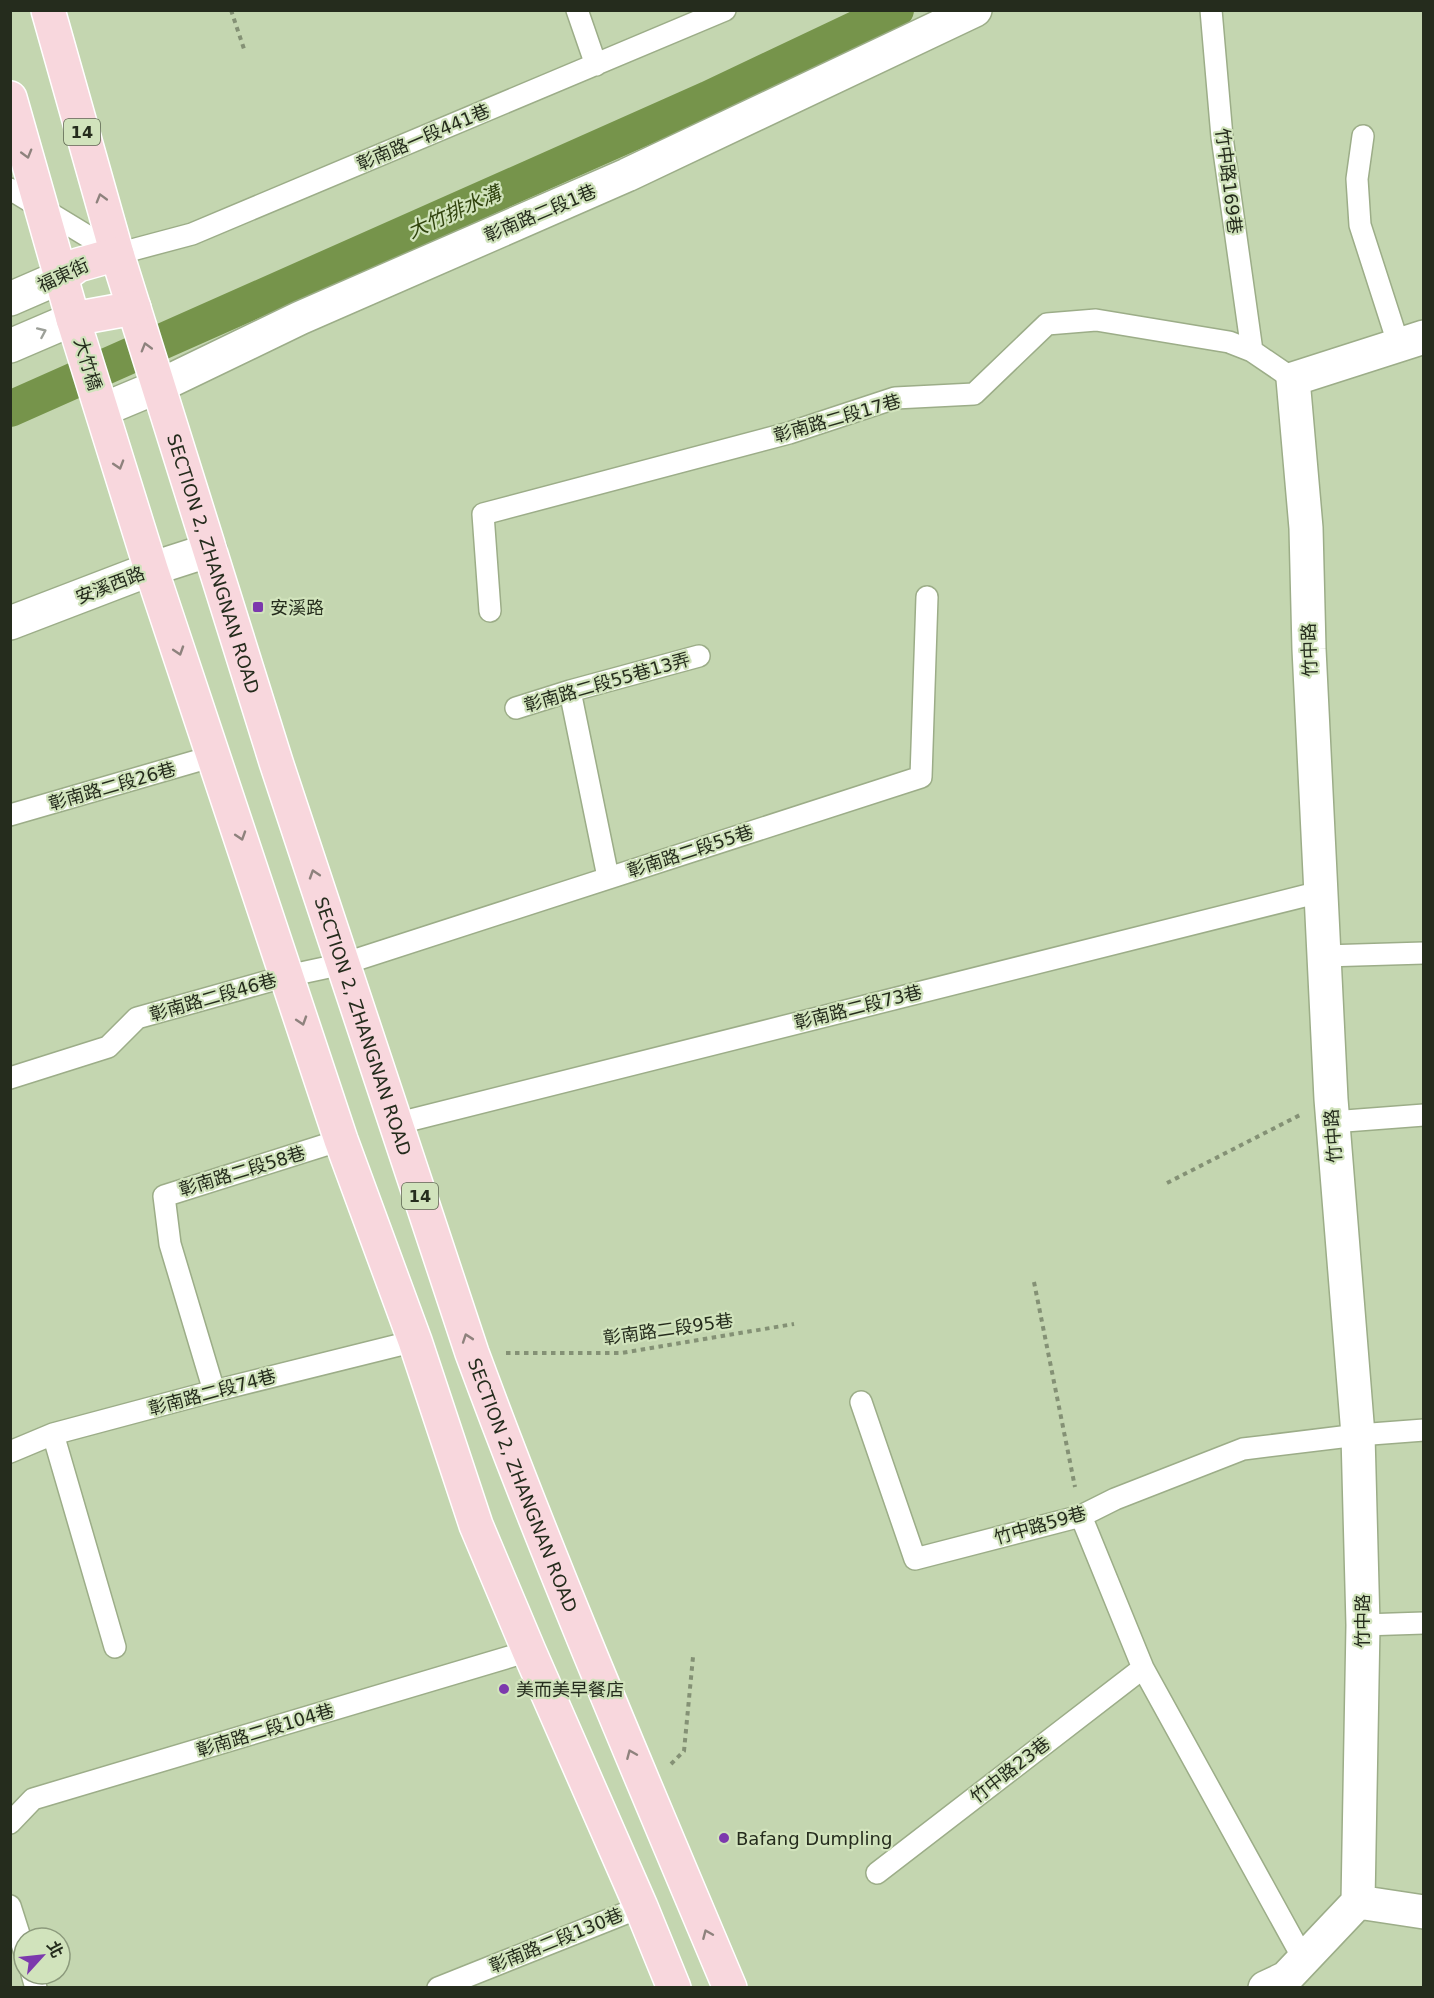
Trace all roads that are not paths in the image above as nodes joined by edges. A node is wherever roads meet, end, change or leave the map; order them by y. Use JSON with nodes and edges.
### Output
{"nodes":[{"id":1,"x":48,"y":10,"type":"edge"},
{"id":2,"x":577,"y":10,"type":"edge"},
{"id":3,"x":725,"y":10,"type":"edge"},
{"id":4,"x":975,"y":10,"type":"edge"},
{"id":5,"x":1211,"y":10,"type":"edge"},
{"id":6,"x":596,"y":65,"type":"junction"},
{"id":7,"x":10,"y":98,"type":"edge"},
{"id":8,"x":1363,"y":136,"type":"dead end"},
{"id":9,"x":10,"y":189,"type":"edge"},
{"id":10,"x":42,"y":208,"type":"junction"},
{"id":11,"x":117,"y":254,"type":"junction"},
{"id":12,"x":63,"y":276,"type":"junction"},
{"id":13,"x":10,"y":299,"type":"edge"},
{"id":14,"x":134,"y":308,"type":"junction"},
{"id":15,"x":74,"y":318,"type":"junction"},
{"id":16,"x":1411,"y":342,"type":"edge"},
{"id":17,"x":10,"y":346,"type":"edge"},
{"id":18,"x":1252,"y":351,"type":"junction"},
{"id":19,"x":1293,"y":379,"type":"junction"},
{"id":20,"x":157,"y":387,"type":"junction"},
{"id":21,"x":102,"y":410,"type":"junction"},
{"id":22,"x":210,"y":550,"type":"junction"},
{"id":23,"x":152,"y":569,"type":"junction"},
{"id":24,"x":927,"y":597,"type":"dead end"},
{"id":25,"x":490,"y":611,"type":"dead end"},
{"id":26,"x":10,"y":623,"type":"edge"},
{"id":27,"x":699,"y":656,"type":"dead end"},
{"id":28,"x":570,"y":690,"type":"junction"},
{"id":29,"x":516,"y":708,"type":"dead end"},
{"id":30,"x":214,"y":756,"type":"junction"},
{"id":31,"x":10,"y":815,"type":"edge"},
{"id":32,"x":608,"y":877,"type":"junction"},
{"id":33,"x":1320,"y":892,"type":"junction"},
{"id":34,"x":1424,"y":953,"type":"edge"},
{"id":35,"x":1324,"y":956,"type":"junction"},
{"id":36,"x":343,"y":964,"type":"junction"},
{"id":37,"x":287,"y":976,"type":"junction"},
{"id":38,"x":10,"y":1078,"type":"edge"},
{"id":39,"x":1331,"y":1111,"type":"junction"},
{"id":40,"x":1424,"y":1115,"type":"edge"},
{"id":41,"x":395,"y":1124,"type":"junction"},
{"id":42,"x":341,"y":1140,"type":"junction"},
{"id":43,"x":415,"y":1341,"type":"junction"},
{"id":44,"x":214,"y":1391,"type":"junction"},
{"id":45,"x":861,"y":1402,"type":"dead end"},
{"id":46,"x":1424,"y":1430,"type":"edge"},
{"id":47,"x":53,"y":1434,"type":"junction"},
{"id":48,"x":1358,"y":1435,"type":"junction"},
{"id":49,"x":10,"y":1452,"type":"edge"},
{"id":50,"x":1081,"y":1516,"type":"junction"},
{"id":51,"x":1424,"y":1623,"type":"edge"},
{"id":52,"x":1363,"y":1624,"type":"junction"},
{"id":53,"x":115,"y":1647,"type":"dead end"},
{"id":54,"x":529,"y":1651,"type":"junction"},
{"id":55,"x":1143,"y":1668,"type":"junction"},
{"id":56,"x":10,"y":1822,"type":"edge"},
{"id":57,"x":877,"y":1873,"type":"dead end"},
{"id":58,"x":1358,"y":1902,"type":"junction"},
{"id":59,"x":10,"y":1906,"type":"edge"},
{"id":60,"x":641,"y":1907,"type":"junction"},
{"id":61,"x":1424,"y":1912,"type":"edge"},
{"id":62,"x":16,"y":1926,"type":"edge"},
{"id":63,"x":1304,"y":1960,"type":"junction"},
{"id":64,"x":438,"y":1988,"type":"edge"},
{"id":65,"x":674,"y":1988,"type":"edge"},
{"id":66,"x":730,"y":1988,"type":"edge"},
{"id":67,"x":1265,"y":1988,"type":"edge"}],
"edges":[{"from":11,"to":1,"type":"main road","number":"14","one_way":true},
{"from":2,"to":6,"type":"lane"},
{"from":3,"to":6,"type":"lane","name":"彰南路一段441巷"},
{"from":4,"to":20,"type":"street","name":"彰南路二段1巷"},
{"from":5,"to":18,"type":"lane","name":"竹中路169巷"},
{"from":6,"to":11,"type":"lane","name":"彰南路一段441巷"},
{"from":7,"to":10,"type":"main road","name":"大竹橋","one_way":true},
{"from":8,"to":16,"type":"lane"},
{"from":9,"to":10,"type":"lane"},
{"from":10,"to":11,"type":"lane"},
{"from":10,"to":12,"type":"main road","name":"大竹橋"},
{"from":11,"to":12,"type":"main road","name":"福東街"},
{"from":11,"to":14,"type":"main road","number":"14"},
{"from":12,"to":13,"type":"street","name":"福東街"},
{"from":12,"to":15,"type":"main road","name":"大竹橋"},
{"from":14,"to":15,"type":"main road"},
{"from":20,"to":14,"type":"main road","number":"14","one_way":true},
{"from":17,"to":15,"type":"street","one_way":true},
{"from":15,"to":21,"type":"main road","name":"大竹橋"},
{"from":16,"to":19,"type":"street"},
{"from":18,"to":19,"type":"lane","name":"彰南路二段17巷"},
{"from":18,"to":25,"type":"lane","name":"彰南路二段17巷"},
{"from":19,"to":33,"type":"street","name":"竹中路"},
{"from":20,"to":21,"type":"street","name":"彰南路二段1巷"},
{"from":20,"to":22,"type":"main road","name":"SECTION 2, ZHANGNAN ROAD","number":"14"},
{"from":21,"to":23,"type":"main road","one_way":true},
{"from":22,"to":23,"type":"street","name":"安溪西路"},
{"from":36,"to":22,"type":"main road","name":"SECTION 2, ZHANGNAN ROAD","number":"14","one_way":true},
{"from":23,"to":26,"type":"street","name":"安溪西路"},
{"from":23,"to":30,"type":"main road","one_way":true},
{"from":24,"to":32,"type":"lane","name":"彰南路二段55巷"},
{"from":27,"to":28,"type":"lane","name":"彰南路二段55巷13弄"},
{"from":28,"to":29,"type":"lane","name":"彰南路二段55巷13弄"},
{"from":28,"to":32,"type":"lane"},
{"from":30,"to":31,"type":"lane","name":"彰南路二段26巷"},
{"from":30,"to":37,"type":"main road","one_way":true},
{"from":32,"to":36,"type":"lane","name":"彰南路二段55巷"},
{"from":33,"to":35,"type":"street","name":"竹中路"},
{"from":33,"to":41,"type":"lane","name":"彰南路二段73巷"},
{"from":34,"to":35,"type":"lane"},
{"from":35,"to":39,"type":"street","name":"竹中路"},
{"from":36,"to":37,"type":"lane","name":"彰南路二段55巷"},
{"from":36,"to":41,"type":"main road","name":"SECTION 2, ZHANGNAN ROAD","number":"14"},
{"from":37,"to":38,"type":"lane","name":"彰南路二段46巷"},
{"from":37,"to":42,"type":"main road","one_way":true},
{"from":39,"to":40,"type":"lane"},
{"from":39,"to":48,"type":"street","name":"竹中路"},
{"from":66,"to":41,"type":"main road","name":"SECTION 2, ZHANGNAN ROAD","number":"14","one_way":true},
{"from":42,"to":43,"type":"main road"},
{"from":42,"to":44,"type":"lane","name":"彰南路二段58巷"},
{"from":43,"to":44,"type":"lane","name":"彰南路二段74巷"},
{"from":43,"to":54,"type":"main road"},
{"from":44,"to":47,"type":"lane","name":"彰南路二段74巷"},
{"from":45,"to":50,"type":"lane","name":"竹中路59巷"},
{"from":46,"to":48,"type":"lane","name":"竹中路59巷"},
{"from":47,"to":49,"type":"lane","name":"彰南路二段74巷"},
{"from":47,"to":53,"type":"lane"},
{"from":48,"to":50,"type":"lane","name":"竹中路59巷"},
{"from":48,"to":52,"type":"street","name":"竹中路"},
{"from":50,"to":55,"type":"lane"},
{"from":51,"to":52,"type":"lane"},
{"from":52,"to":58,"type":"street","name":"竹中路"},
{"from":54,"to":56,"type":"lane","name":"彰南路二段104巷"},
{"from":54,"to":60,"type":"main road"},
{"from":55,"to":57,"type":"lane","name":"竹中路23巷"},
{"from":55,"to":63,"type":"lane"},
{"from":58,"to":61,"type":"street"},
{"from":58,"to":63,"type":"street"},
{"from":59,"to":62,"type":"lane"},
{"from":60,"to":64,"type":"lane","name":"彰南路二段130巷"},
{"from":60,"to":65,"type":"main road"},
{"from":63,"to":67,"type":"street"}]}
